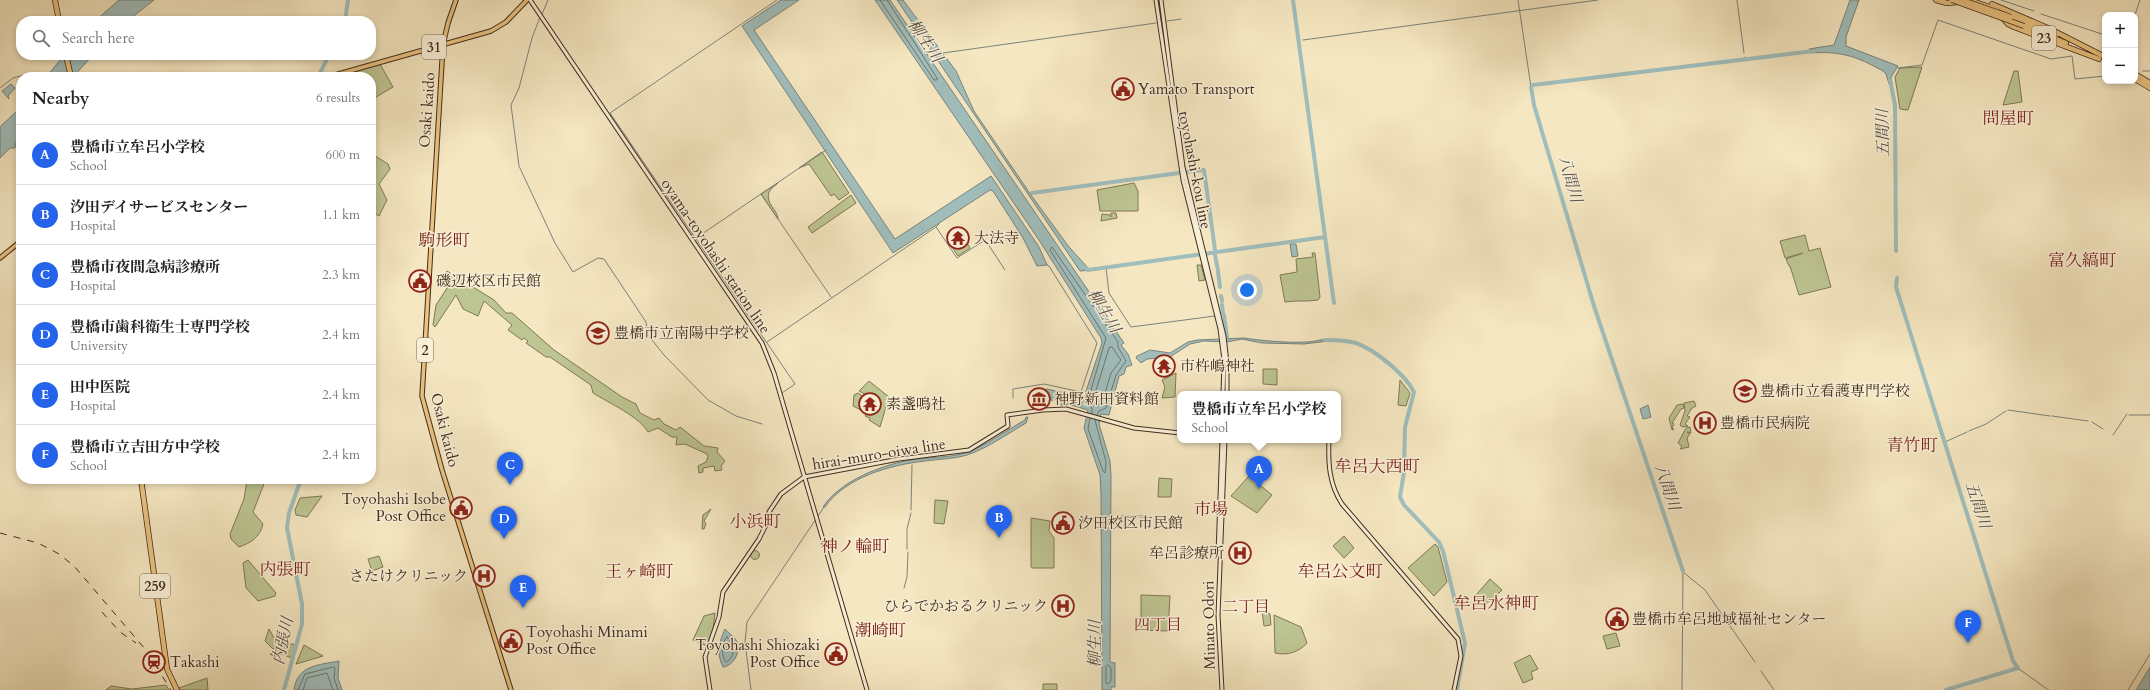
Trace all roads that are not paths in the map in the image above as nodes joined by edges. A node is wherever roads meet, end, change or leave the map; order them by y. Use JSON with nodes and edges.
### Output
{"nodes":[{"id":1,"x":55,"y":0,"type":"edge"},
{"id":2,"x":456,"y":0,"type":"edge"},
{"id":3,"x":528,"y":0,"type":"edge"},
{"id":4,"x":1156,"y":0,"type":"edge"},
{"id":5,"x":1161,"y":0,"type":"edge"},
{"id":6,"x":1936,"y":0,"type":"edge"},
{"id":7,"x":1952,"y":0,"type":"edge"},
{"id":8,"x":1962,"y":0,"type":"edge"},
{"id":9,"x":1969,"y":0,"type":"edge"},
{"id":10,"x":1981,"y":0,"type":"edge"},
{"id":11,"x":58,"y":16,"type":"edge"},
{"id":12,"x":443,"y":45,"type":"junction"},
{"id":13,"x":2102,"y":56,"type":"edge"},
{"id":14,"x":2102,"y":56,"type":"edge"},
{"id":15,"x":2099,"y":59,"type":"junction"},
{"id":16,"x":67,"y":60,"type":"edge"},
{"id":17,"x":2102,"y":60,"type":"edge"},
{"id":18,"x":70,"y":72,"type":"edge"},
{"id":19,"x":348,"y":72,"type":"edge"},
{"id":20,"x":2138,"y":76,"type":"edge"},
{"id":21,"x":2138,"y":81,"type":"edge"},
{"id":22,"x":2150,"y":83,"type":"edge"},
{"id":23,"x":2150,"y":88,"type":"edge"},
{"id":24,"x":16,"y":245,"type":"edge"},
{"id":25,"x":1203,"y":254,"type":"junction"},
{"id":26,"x":0,"y":258,"type":"edge"},
{"id":27,"x":1223,"y":341,"type":"junction"},
{"id":28,"x":1223,"y":391,"type":"edge"},
{"id":29,"x":1227,"y":391,"type":"edge"},
{"id":30,"x":1177,"y":433,"type":"edge"},
{"id":31,"x":1223,"y":443,"type":"edge"},
{"id":32,"x":1329,"y":443,"type":"edge"},
{"id":33,"x":804,"y":477,"type":"junction"},
{"id":34,"x":142,"y":484,"type":"edge"},
{"id":35,"x":177,"y":690,"type":"edge"},
{"id":36,"x":511,"y":690,"type":"edge"},
{"id":37,"x":710,"y":690,"type":"edge"},
{"id":38,"x":867,"y":690,"type":"edge"},
{"id":39,"x":1222,"y":690,"type":"edge"},
{"id":40,"x":1454,"y":690,"type":"edge"}],
"edges":[{"from":1,"to":11,"type":"highway"},
{"from":2,"to":12,"type":"main road","name":"Osaki kaido","number":"2"},
{"from":3,"to":12,"type":"main road","number":"31"},
{"from":3,"to":33,"type":"main road","name":"oyama-toyohashi station line"},
{"from":4,"to":25,"type":"main road","name":"toyohashi-kou line"},
{"from":5,"to":25,"type":"main road","name":"toyohashi-kou line"},
{"from":6,"to":9,"type":"highway"},
{"from":7,"to":15,"type":"highway","number":"23","bridge":true},
{"from":8,"to":13,"type":"highway","number":"23","bridge":true},
{"from":9,"to":15,"type":"highway","number":"23"},
{"from":10,"to":14,"type":"highway","number":"23"},
{"from":12,"to":19,"type":"main road","number":"31"},
{"from":12,"to":36,"type":"main road","name":"Osaki kaido","number":"2"},
{"from":15,"to":17,"type":"highway","number":"23"},
{"from":16,"to":18,"type":"highway"},
{"from":20,"to":22,"type":"highway"},
{"from":21,"to":23,"type":"highway"},
{"from":24,"to":26,"type":"main road"},
{"from":25,"to":27,"type":"main road","name":"toyohashi-kou line"},
{"from":27,"to":28,"type":"main road"},
{"from":27,"to":29,"type":"main road"},
{"from":30,"to":33,"type":"main road","name":"hirai-muro-oiwa line"},
{"from":31,"to":39,"type":"main road","name":"Minato Odori"},
{"from":32,"to":40,"type":"main road"},
{"from":33,"to":37,"type":"main road","name":"hirai-muro-oiwa line"},
{"from":33,"to":38,"type":"main road","name":"oyama-toyohashi station line"},
{"from":34,"to":35,"type":"highway","number":"259"}]}
